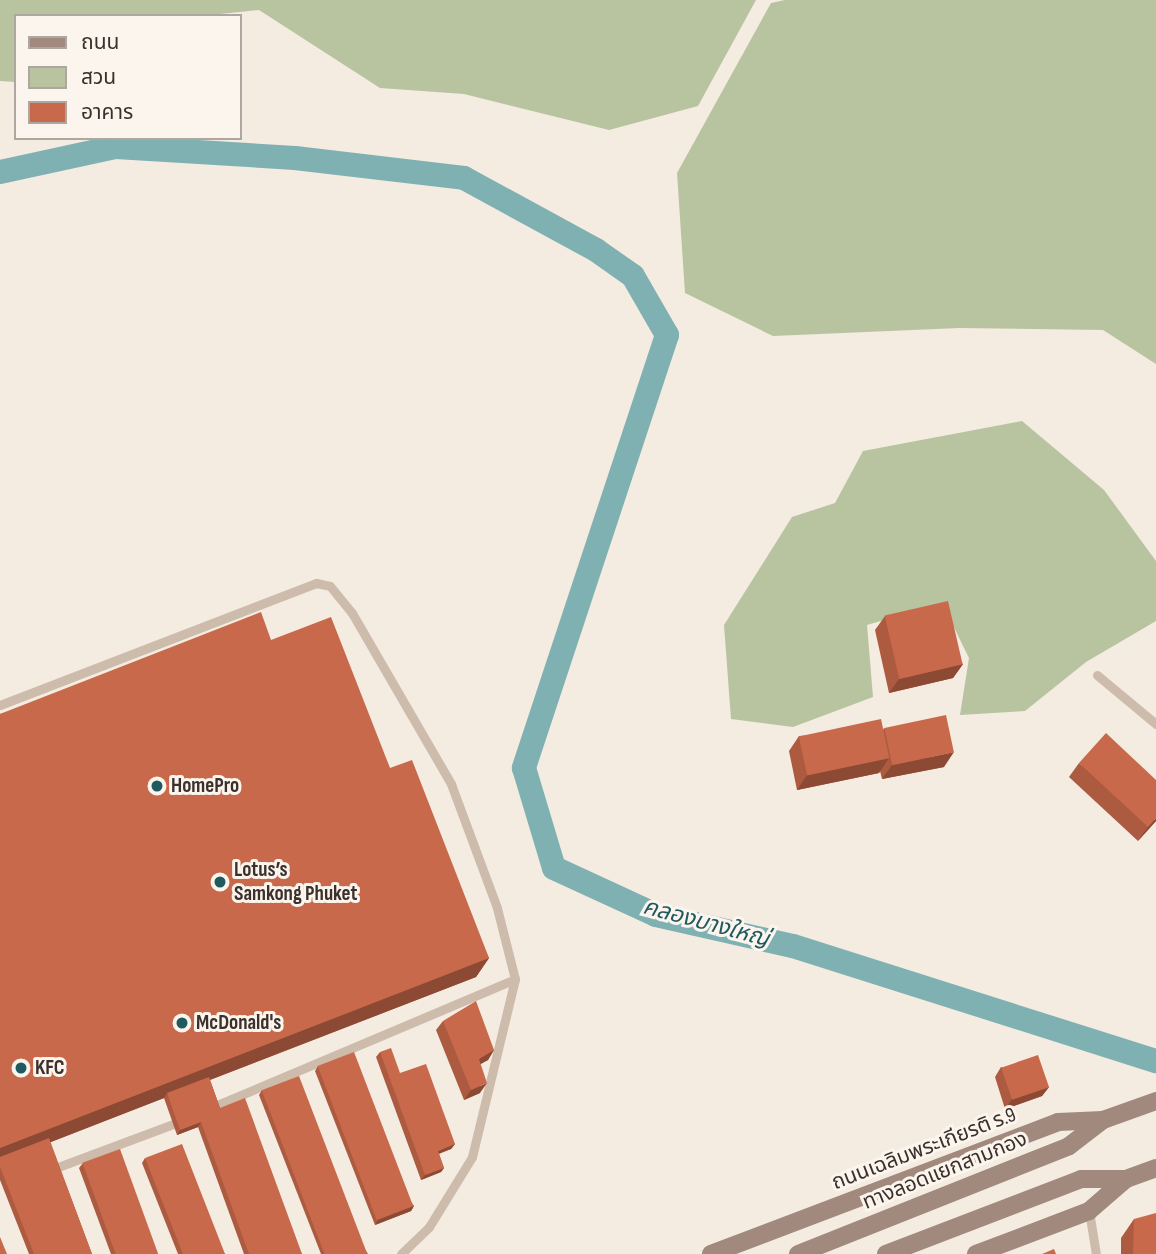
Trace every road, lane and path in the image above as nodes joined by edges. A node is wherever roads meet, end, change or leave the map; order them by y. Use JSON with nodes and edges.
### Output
{"nodes":[{"id":1,"x":1097,"y":675,"type":"dead end"},
{"id":2,"x":0,"y":705,"type":"edge"},
{"id":3,"x":1156,"y":724,"type":"edge"},
{"id":4,"x":515,"y":979,"type":"junction"},
{"id":5,"x":1156,"y":1101,"type":"edge"},
{"id":6,"x":1103,"y":1120,"type":"junction"},
{"id":7,"x":1156,"y":1168,"type":"edge"},
{"id":8,"x":41,"y":1174,"type":"edge"},
{"id":9,"x":1126,"y":1179,"type":"junction"},
{"id":10,"x":1089,"y":1211,"type":"junction"},
{"id":11,"x":401,"y":1254,"type":"edge"},
{"id":12,"x":711,"y":1254,"type":"edge"},
{"id":13,"x":798,"y":1254,"type":"edge"},
{"id":14,"x":886,"y":1254,"type":"edge"},
{"id":15,"x":976,"y":1254,"type":"edge"},
{"id":16,"x":1096,"y":1254,"type":"edge"}],
"edges":[{"from":1,"to":3,"type":"lane"},
{"from":2,"to":4,"type":"lane"},
{"from":4,"to":8,"type":"lane"},
{"from":4,"to":11,"type":"lane"},
{"from":5,"to":6,"type":"main road","name":"ถนนเฉลิมพระเกียรติ ร.9"},
{"from":6,"to":12,"type":"main road","name":"ถนนเฉลิมพระเกียรติ ร.9"},
{"from":6,"to":13,"type":"main road","name":"ทางลอดแยกสามกอง"},
{"from":7,"to":9,"type":"main road"},
{"from":9,"to":10,"type":"main road"},
{"from":9,"to":14,"type":"main road"},
{"from":10,"to":15,"type":"main road"},
{"from":10,"to":16,"type":"lane"}]}
